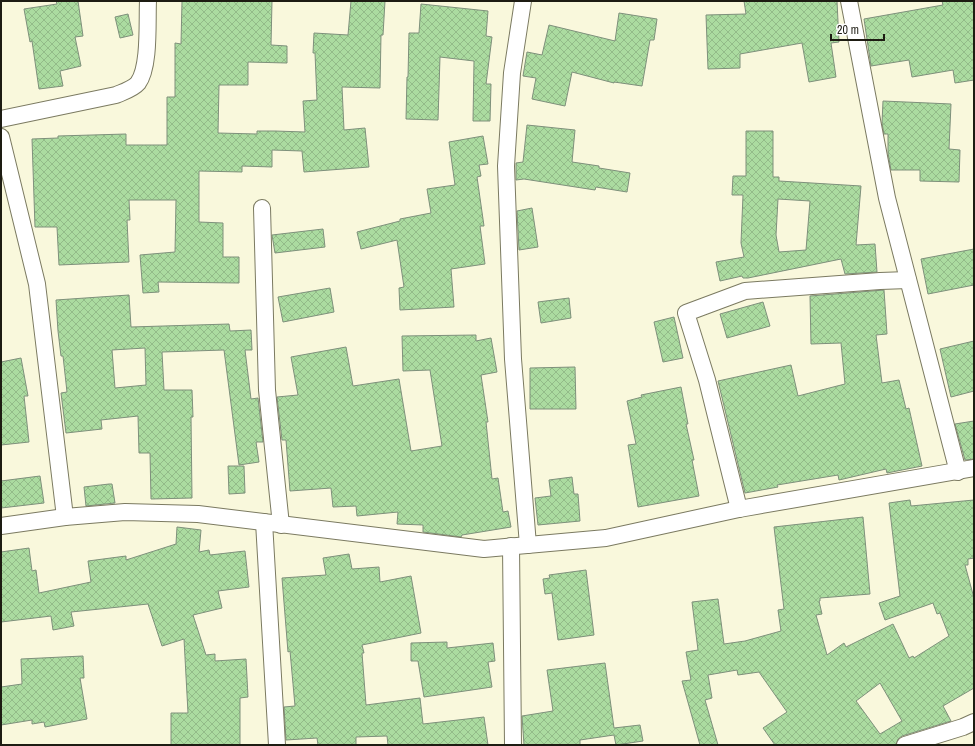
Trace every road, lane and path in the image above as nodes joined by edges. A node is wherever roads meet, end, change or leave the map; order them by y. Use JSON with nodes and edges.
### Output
{"nodes":[{"id":1,"x":148,"y":1,"type":"edge"},
{"id":2,"x":523,"y":1,"type":"edge"},
{"id":3,"x":849,"y":1,"type":"edge"},
{"id":4,"x":1,"y":119,"type":"edge"},
{"id":5,"x":1,"y":137,"type":"edge"},
{"id":6,"x":262,"y":208,"type":"dead end"},
{"id":7,"x":908,"y":280,"type":"junction"},
{"id":8,"x":974,"y":468,"type":"edge"},
{"id":9,"x":958,"y":472,"type":"junction"},
{"id":10,"x":739,"y":509,"type":"junction"},
{"id":11,"x":64,"y":517,"type":"junction"},
{"id":12,"x":264,"y":522,"type":"junction"},
{"id":13,"x":281,"y":524,"type":"junction"},
{"id":14,"x":1,"y":526,"type":"edge"},
{"id":15,"x":528,"y":545,"type":"junction"},
{"id":16,"x":511,"y":546,"type":"junction"},
{"id":17,"x":974,"y":722,"type":"edge"},
{"id":18,"x":277,"y":745,"type":"edge"},
{"id":19,"x":513,"y":745,"type":"edge"},
{"id":20,"x":905,"y":745,"type":"edge"}],
"edges":[{"from":1,"to":4,"type":"street"},
{"from":2,"to":15,"type":"street"},
{"from":3,"to":7,"type":"street"},
{"from":5,"to":11,"type":"street"},
{"from":6,"to":13,"type":"street"},
{"from":7,"to":9,"type":"street"},
{"from":7,"to":10,"type":"street"},
{"from":8,"to":9,"type":"street"},
{"from":9,"to":10,"type":"street"},
{"from":10,"to":15,"type":"street"},
{"from":11,"to":12,"type":"street"},
{"from":11,"to":14,"type":"street"},
{"from":12,"to":13,"type":"street"},
{"from":12,"to":18,"type":"street"},
{"from":13,"to":16,"type":"street"},
{"from":15,"to":16,"type":"street"},
{"from":16,"to":19,"type":"street"},
{"from":17,"to":20,"type":"street"}]}
